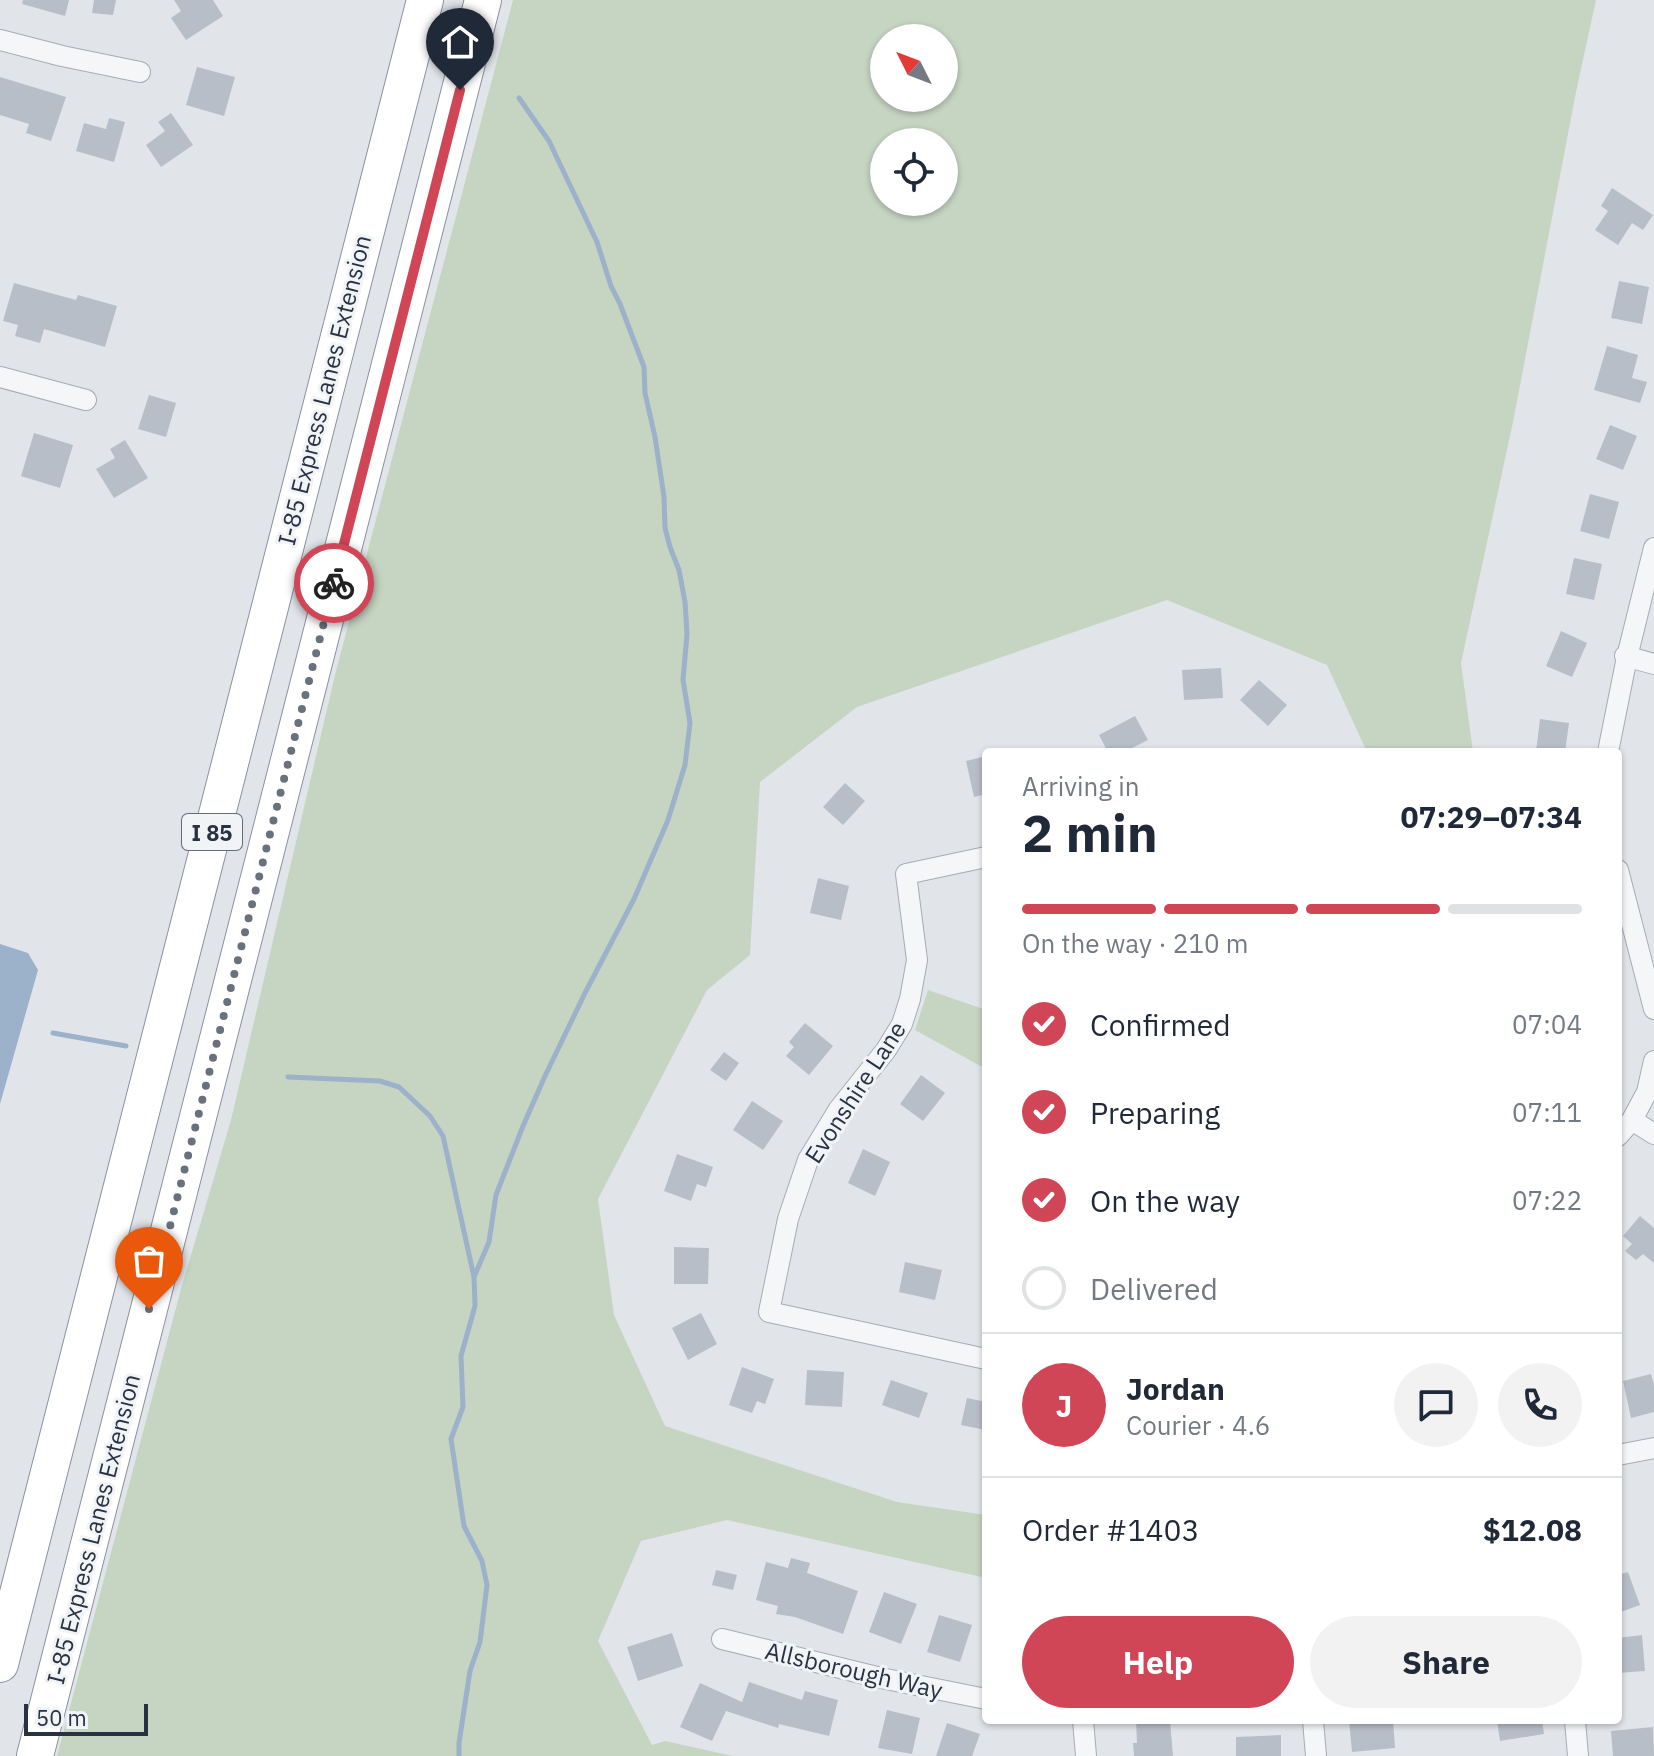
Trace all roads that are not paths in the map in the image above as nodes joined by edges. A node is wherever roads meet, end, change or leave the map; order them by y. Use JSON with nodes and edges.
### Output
{"nodes":[{"id":1,"x":425,"y":0,"type":"edge"},
{"id":2,"x":483,"y":0,"type":"edge"},
{"id":3,"x":0,"y":40,"type":"edge"},
{"id":4,"x":140,"y":72,"type":"dead end"},
{"id":5,"x":0,"y":377,"type":"edge"},
{"id":6,"x":86,"y":400,"type":"dead end"},
{"id":7,"x":1654,"y":548,"type":"edge"},
{"id":8,"x":1626,"y":657,"type":"junction"},
{"id":9,"x":1654,"y":664,"type":"edge"},
{"id":10,"x":1609,"y":748,"type":"edge"},
{"id":11,"x":982,"y":858,"type":"edge"},
{"id":12,"x":1622,"y":885,"type":"edge"},
{"id":13,"x":1654,"y":1009,"type":"edge"},
{"id":14,"x":1654,"y":1061,"type":"edge"},
{"id":15,"x":1632,"y":1120,"type":"junction"},
{"id":16,"x":1622,"y":1131,"type":"edge"},
{"id":17,"x":1654,"y":1134,"type":"edge"},
{"id":18,"x":982,"y":1358,"type":"edge"},
{"id":19,"x":1654,"y":1448,"type":"edge"},
{"id":20,"x":1622,"y":1454,"type":"edge"},
{"id":21,"x":722,"y":1639,"type":"dead end"},
{"id":22,"x":0,"y":1664,"type":"edge"},
{"id":23,"x":982,"y":1698,"type":"edge"},
{"id":24,"x":1083,"y":1724,"type":"edge"},
{"id":25,"x":1313,"y":1724,"type":"edge"},
{"id":26,"x":1575,"y":1724,"type":"edge"},
{"id":27,"x":35,"y":1756,"type":"edge"},
{"id":28,"x":1086,"y":1756,"type":"edge"},
{"id":29,"x":1316,"y":1756,"type":"edge"},
{"id":30,"x":1578,"y":1756,"type":"edge"}],
"edges":[{"from":1,"to":22,"type":"highway","name":"I-85 Express Lanes Extension","number":"I 85"},
{"from":2,"to":27,"type":"highway","name":"I-85 Express Lanes Extension","number":"I 85"},
{"from":3,"to":4,"type":"street"},
{"from":5,"to":6,"type":"street"},
{"from":7,"to":8,"type":"street"},
{"from":8,"to":9,"type":"street"},
{"from":8,"to":10,"type":"street"},
{"from":11,"to":18,"type":"street","name":"Evonshire Lane"},
{"from":12,"to":13,"type":"street"},
{"from":14,"to":15,"type":"street"},
{"from":15,"to":16,"type":"street"},
{"from":15,"to":17,"type":"street"},
{"from":19,"to":20,"type":"street"},
{"from":21,"to":23,"type":"street","name":"Allsborough Way"},
{"from":24,"to":28,"type":"street"},
{"from":25,"to":29,"type":"street"},
{"from":26,"to":30,"type":"street"}]}
